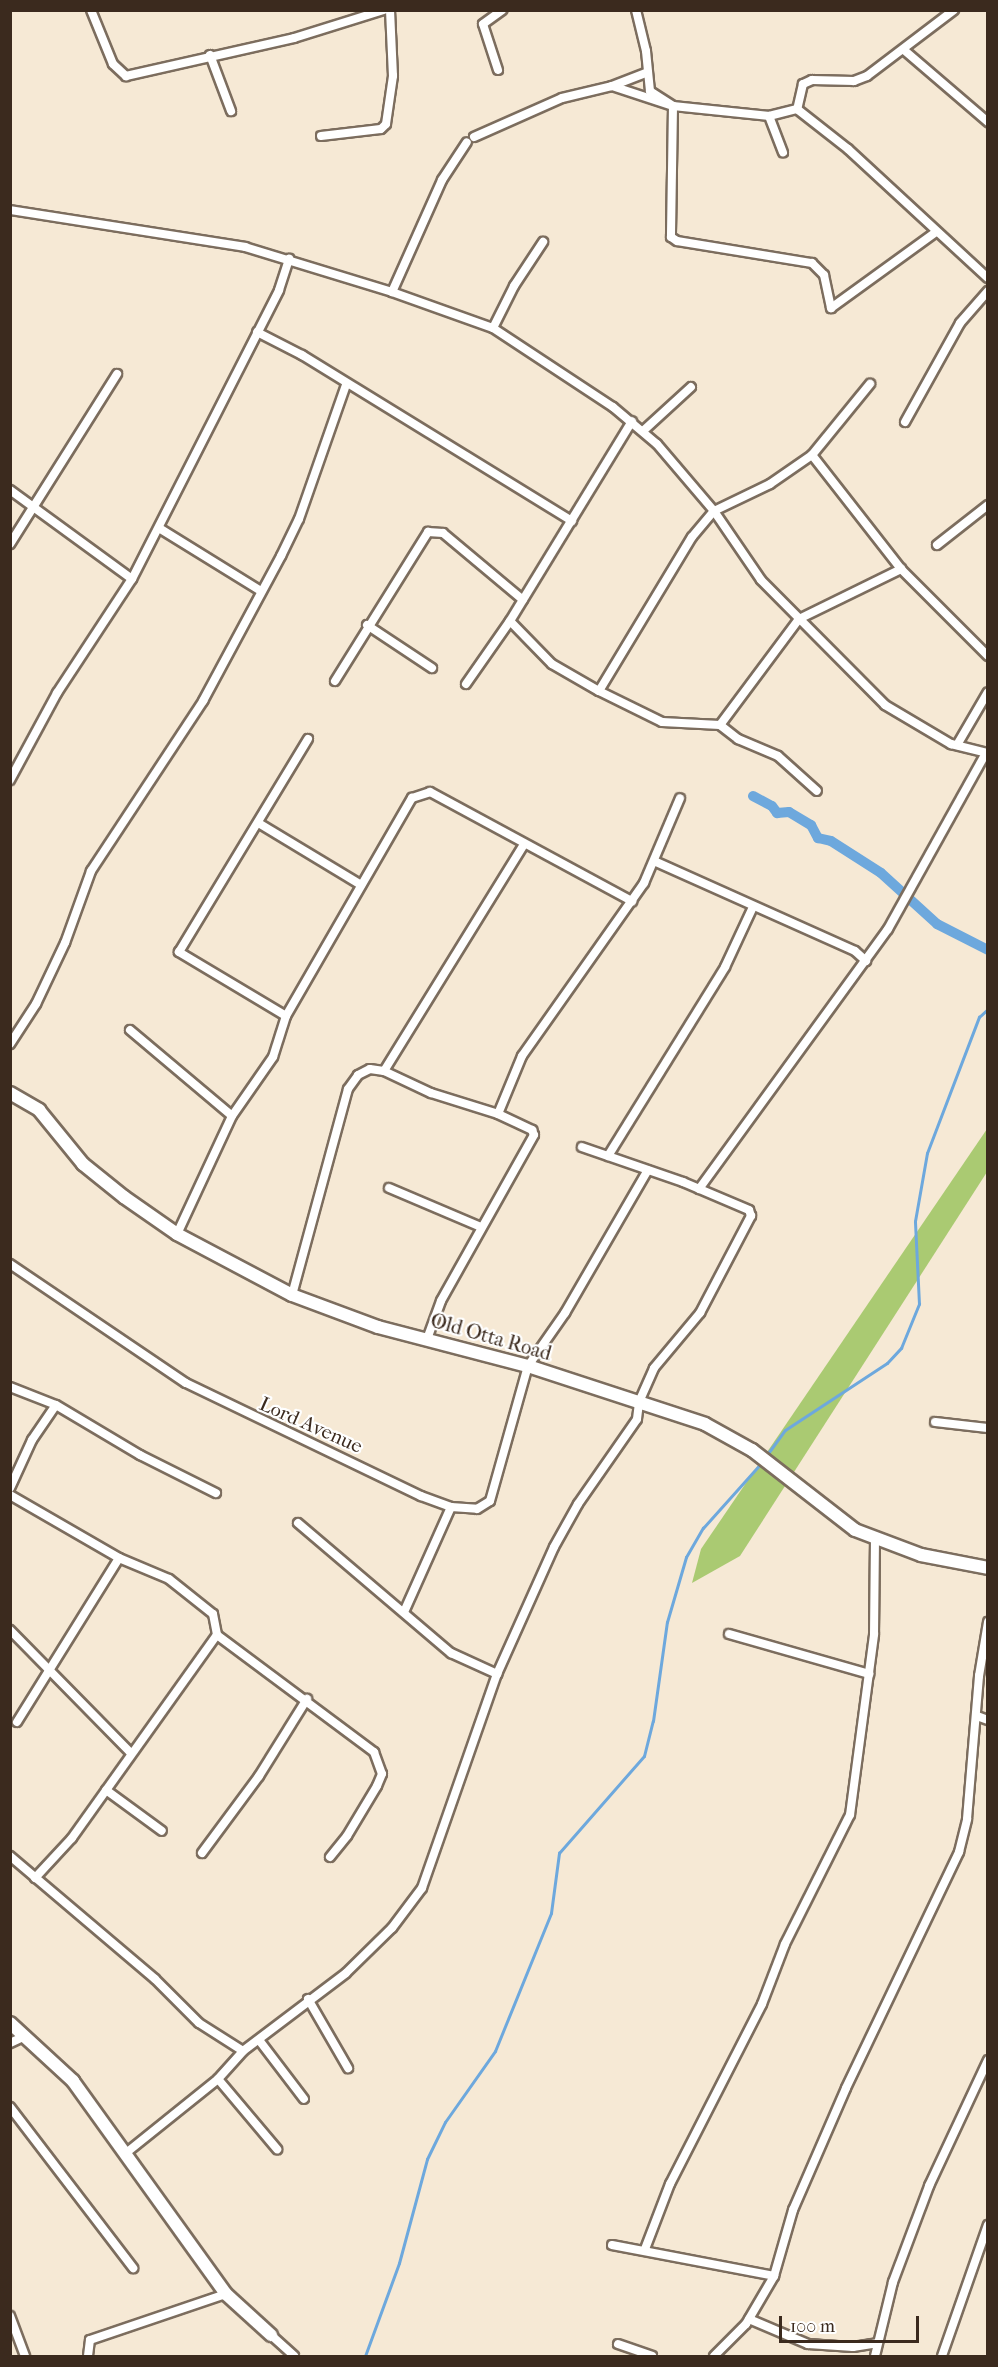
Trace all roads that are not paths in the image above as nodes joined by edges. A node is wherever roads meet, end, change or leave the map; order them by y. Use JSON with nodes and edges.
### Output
{"nodes":[{"id":1,"x":91,"y":10,"type":"edge"},
{"id":2,"x":384,"y":10,"type":"edge"},
{"id":3,"x":390,"y":10,"type":"edge"},
{"id":4,"x":502,"y":10,"type":"edge"},
{"id":5,"x":636,"y":10,"type":"edge"},
{"id":6,"x":954,"y":10,"type":"edge"},
{"id":7,"x":904,"y":50,"type":"junction"},
{"id":8,"x":210,"y":55,"type":"junction"},
{"id":9,"x":498,"y":70,"type":"dead end"},
{"id":10,"x":646,"y":73,"type":"junction"},
{"id":11,"x":612,"y":86,"type":"junction"},
{"id":12,"x":673,"y":106,"type":"junction"},
{"id":13,"x":797,"y":109,"type":"junction"},
{"id":14,"x":231,"y":111,"type":"dead end"},
{"id":15,"x":769,"y":116,"type":"junction"},
{"id":16,"x":987,"y":122,"type":"edge"},
{"id":17,"x":321,"y":136,"type":"dead end"},
{"id":18,"x":783,"y":152,"type":"dead end"},
{"id":19,"x":10,"y":210,"type":"edge"},
{"id":20,"x":936,"y":232,"type":"junction"},
{"id":21,"x":543,"y":242,"type":"dead end"},
{"id":22,"x":289,"y":259,"type":"junction"},
{"id":23,"x":987,"y":278,"type":"edge"},
{"id":24,"x":392,"y":291,"type":"junction"},
{"id":25,"x":987,"y":291,"type":"edge"},
{"id":26,"x":493,"y":328,"type":"junction"},
{"id":27,"x":257,"y":332,"type":"junction"},
{"id":28,"x":117,"y":374,"type":"dead end"},
{"id":29,"x":870,"y":384,"type":"dead end"},
{"id":30,"x":346,"y":385,"type":"junction"},
{"id":31,"x":691,"y":387,"type":"dead end"},
{"id":32,"x":632,"y":421,"type":"junction"},
{"id":33,"x":905,"y":422,"type":"dead end"},
{"id":34,"x":643,"y":431,"type":"junction"},
{"id":35,"x":812,"y":455,"type":"junction"},
{"id":36,"x":10,"y":490,"type":"edge"},
{"id":37,"x":987,"y":505,"type":"edge"},
{"id":38,"x":34,"y":507,"type":"junction"},
{"id":39,"x":714,"y":511,"type":"junction"},
{"id":40,"x":572,"y":521,"type":"junction"},
{"id":41,"x":159,"y":528,"type":"junction"},
{"id":42,"x":10,"y":544,"type":"edge"},
{"id":43,"x":937,"y":545,"type":"dead end"},
{"id":44,"x":901,"y":568,"type":"junction"},
{"id":45,"x":132,"y":579,"type":"junction"},
{"id":46,"x":261,"y":591,"type":"junction"},
{"id":47,"x":523,"y":600,"type":"junction"},
{"id":48,"x":799,"y":619,"type":"junction"},
{"id":49,"x":510,"y":621,"type":"junction"},
{"id":50,"x":367,"y":625,"type":"junction"},
{"id":51,"x":987,"y":656,"type":"edge"},
{"id":52,"x":432,"y":668,"type":"dead end"},
{"id":53,"x":334,"y":681,"type":"dead end"},
{"id":54,"x":466,"y":684,"type":"dead end"},
{"id":55,"x":599,"y":691,"type":"junction"},
{"id":56,"x":987,"y":692,"type":"edge"},
{"id":57,"x":720,"y":725,"type":"junction"},
{"id":58,"x":308,"y":739,"type":"dead end"},
{"id":59,"x":957,"y":745,"type":"junction"},
{"id":60,"x":987,"y":753,"type":"edge"},
{"id":61,"x":15,"y":762,"type":"edge"},
{"id":62,"x":10,"y":780,"type":"edge"},
{"id":63,"x":817,"y":791,"type":"dead end"},
{"id":64,"x":680,"y":798,"type":"dead end"},
{"id":65,"x":260,"y":824,"type":"junction"},
{"id":66,"x":524,"y":844,"type":"junction"},
{"id":67,"x":654,"y":861,"type":"junction"},
{"id":68,"x":361,"y":885,"type":"junction"},
{"id":69,"x":632,"y":901,"type":"junction"},
{"id":70,"x":753,"y":907,"type":"junction"},
{"id":71,"x":866,"y":961,"type":"junction"},
{"id":72,"x":286,"y":1016,"type":"junction"},
{"id":73,"x":130,"y":1030,"type":"dead end"},
{"id":74,"x":10,"y":1044,"type":"edge"},
{"id":75,"x":384,"y":1071,"type":"junction"},
{"id":76,"x":10,"y":1093,"type":"edge"},
{"id":77,"x":498,"y":1114,"type":"junction"},
{"id":78,"x":232,"y":1116,"type":"junction"},
{"id":79,"x":582,"y":1147,"type":"dead end"},
{"id":80,"x":608,"y":1156,"type":"junction"},
{"id":81,"x":648,"y":1170,"type":"junction"},
{"id":82,"x":389,"y":1188,"type":"dead end"},
{"id":83,"x":699,"y":1189,"type":"junction"},
{"id":84,"x":481,"y":1227,"type":"junction"},
{"id":85,"x":177,"y":1234,"type":"junction"},
{"id":86,"x":10,"y":1264,"type":"edge"},
{"id":87,"x":292,"y":1295,"type":"junction"},
{"id":88,"x":427,"y":1339,"type":"junction"},
{"id":89,"x":528,"y":1366,"type":"junction"},
{"id":90,"x":10,"y":1387,"type":"edge"},
{"id":91,"x":639,"y":1402,"type":"junction"},
{"id":92,"x":56,"y":1405,"type":"junction"},
{"id":93,"x":935,"y":1422,"type":"dead end"},
{"id":94,"x":987,"y":1428,"type":"edge"},
{"id":95,"x":10,"y":1488,"type":"edge"},
{"id":96,"x":216,"y":1493,"type":"dead end"},
{"id":97,"x":10,"y":1495,"type":"edge"},
{"id":98,"x":451,"y":1507,"type":"junction"},
{"id":99,"x":298,"y":1523,"type":"dead end"},
{"id":100,"x":875,"y":1540,"type":"junction"},
{"id":101,"x":119,"y":1558,"type":"junction"},
{"id":102,"x":987,"y":1568,"type":"edge"},
{"id":103,"x":404,"y":1612,"type":"junction"},
{"id":104,"x":987,"y":1622,"type":"edge"},
{"id":105,"x":10,"y":1630,"type":"edge"},
{"id":106,"x":729,"y":1634,"type":"dead end"},
{"id":107,"x":218,"y":1635,"type":"junction"},
{"id":108,"x":51,"y":1670,"type":"junction"},
{"id":109,"x":497,"y":1674,"type":"junction"},
{"id":110,"x":869,"y":1674,"type":"junction"},
{"id":111,"x":307,"y":1699,"type":"junction"},
{"id":112,"x":977,"y":1716,"type":"junction"},
{"id":113,"x":987,"y":1720,"type":"edge"},
{"id":114,"x":17,"y":1722,"type":"dead end"},
{"id":115,"x":130,"y":1752,"type":"junction"},
{"id":116,"x":106,"y":1790,"type":"junction"},
{"id":117,"x":162,"y":1831,"type":"dead end"},
{"id":118,"x":202,"y":1853,"type":"dead end"},
{"id":119,"x":10,"y":1856,"type":"edge"},
{"id":120,"x":330,"y":1857,"type":"dead end"},
{"id":121,"x":35,"y":1878,"type":"junction"},
{"id":122,"x":308,"y":1999,"type":"junction"},
{"id":123,"x":10,"y":2023,"type":"edge"},
{"id":124,"x":25,"y":2036,"type":"junction"},
{"id":125,"x":259,"y":2040,"type":"junction"},
{"id":126,"x":10,"y":2043,"type":"edge"},
{"id":127,"x":243,"y":2051,"type":"junction"},
{"id":128,"x":987,"y":2060,"type":"edge"},
{"id":129,"x":348,"y":2068,"type":"dead end"},
{"id":130,"x":218,"y":2079,"type":"junction"},
{"id":131,"x":304,"y":2099,"type":"dead end"},
{"id":132,"x":10,"y":2107,"type":"edge"},
{"id":133,"x":277,"y":2149,"type":"dead end"},
{"id":134,"x":126,"y":2153,"type":"junction"},
{"id":135,"x":987,"y":2226,"type":"edge"},
{"id":136,"x":612,"y":2245,"type":"dead end"},
{"id":137,"x":645,"y":2249,"type":"junction"},
{"id":138,"x":133,"y":2268,"type":"dead end"},
{"id":139,"x":774,"y":2276,"type":"junction"},
{"id":140,"x":226,"y":2294,"type":"junction"},
{"id":141,"x":10,"y":2316,"type":"edge"},
{"id":142,"x":749,"y":2319,"type":"junction"},
{"id":143,"x":271,"y":2335,"type":"joint"},
{"id":144,"x":877,"y":2343,"type":"junction"},
{"id":145,"x":618,"y":2344,"type":"dead end"},
{"id":146,"x":25,"y":2356,"type":"edge"},
{"id":147,"x":88,"y":2356,"type":"edge"},
{"id":148,"x":294,"y":2356,"type":"edge"},
{"id":149,"x":652,"y":2356,"type":"edge"},
{"id":150,"x":714,"y":2356,"type":"edge"},
{"id":151,"x":875,"y":2356,"type":"edge"},
{"id":152,"x":942,"y":2356,"type":"edge"}],
"edges":[{"from":1,"to":8,"type":"street"},
{"from":2,"to":8,"type":"street"},
{"from":3,"to":17,"type":"street"},
{"from":4,"to":9,"type":"street"},
{"from":5,"to":10,"type":"street"},
{"from":6,"to":7,"type":"street"},
{"from":7,"to":13,"type":"street"},
{"from":7,"to":16,"type":"street"},
{"from":8,"to":14,"type":"street"},
{"from":10,"to":11,"type":"street"},
{"from":10,"to":12,"type":"street"},
{"from":11,"to":12,"type":"street"},
{"from":11,"to":24,"type":"street"},
{"from":12,"to":15,"type":"street"},
{"from":12,"to":20,"type":"street"},
{"from":13,"to":15,"type":"street"},
{"from":13,"to":20,"type":"street"},
{"from":15,"to":18,"type":"street"},
{"from":19,"to":22,"type":"street"},
{"from":20,"to":23,"type":"street"},
{"from":21,"to":26,"type":"street"},
{"from":22,"to":24,"type":"street"},
{"from":22,"to":27,"type":"street"},
{"from":24,"to":26,"type":"street"},
{"from":25,"to":33,"type":"street"},
{"from":26,"to":32,"type":"street"},
{"from":27,"to":30,"type":"street"},
{"from":27,"to":41,"type":"street"},
{"from":28,"to":38,"type":"street"},
{"from":29,"to":35,"type":"street"},
{"from":30,"to":40,"type":"street"},
{"from":30,"to":46,"type":"street"},
{"from":31,"to":34,"type":"street"},
{"from":32,"to":34,"type":"street"},
{"from":32,"to":40,"type":"street"},
{"from":34,"to":39,"type":"street"},
{"from":35,"to":39,"type":"street"},
{"from":35,"to":44,"type":"street"},
{"from":36,"to":38,"type":"street"},
{"from":37,"to":43,"type":"street"},
{"from":38,"to":42,"type":"street"},
{"from":38,"to":45,"type":"street"},
{"from":39,"to":48,"type":"street"},
{"from":39,"to":55,"type":"street"},
{"from":40,"to":47,"type":"street"},
{"from":41,"to":45,"type":"street"},
{"from":41,"to":46,"type":"street"},
{"from":44,"to":48,"type":"street"},
{"from":44,"to":51,"type":"street"},
{"from":45,"to":61,"type":"street"},
{"from":46,"to":74,"type":"street"},
{"from":47,"to":49,"type":"street"},
{"from":47,"to":50,"type":"street"},
{"from":48,"to":57,"type":"street"},
{"from":48,"to":59,"type":"street"},
{"from":49,"to":54,"type":"street"},
{"from":49,"to":55,"type":"street"},
{"from":50,"to":52,"type":"street"},
{"from":50,"to":53,"type":"street"},
{"from":55,"to":57,"type":"street"},
{"from":56,"to":59,"type":"street"},
{"from":57,"to":63,"type":"street"},
{"from":58,"to":65,"type":"street"},
{"from":59,"to":60,"type":"street"},
{"from":60,"to":71,"type":"street"},
{"from":61,"to":62,"type":"street"},
{"from":64,"to":67,"type":"street"},
{"from":65,"to":68,"type":"street"},
{"from":65,"to":72,"type":"street"},
{"from":66,"to":68,"type":"street"},
{"from":66,"to":69,"type":"street"},
{"from":66,"to":75,"type":"street"},
{"from":67,"to":69,"type":"street"},
{"from":67,"to":70,"type":"street"},
{"from":68,"to":72,"type":"street"},
{"from":69,"to":77,"type":"street"},
{"from":70,"to":71,"type":"street"},
{"from":70,"to":80,"type":"street"},
{"from":71,"to":83,"type":"street"},
{"from":72,"to":78,"type":"street"},
{"from":73,"to":78,"type":"street"},
{"from":75,"to":77,"type":"street"},
{"from":75,"to":87,"type":"street"},
{"from":76,"to":85,"type":"street","name":"Old Otta Road"},
{"from":77,"to":84,"type":"street"},
{"from":78,"to":85,"type":"street"},
{"from":79,"to":80,"type":"street"},
{"from":80,"to":81,"type":"street"},
{"from":81,"to":83,"type":"street"},
{"from":81,"to":89,"type":"street","name":"Lord Avenue"},
{"from":82,"to":84,"type":"street"},
{"from":83,"to":91,"type":"street"},
{"from":84,"to":88,"type":"street"},
{"from":85,"to":87,"type":"street","name":"Old Otta Road"},
{"from":86,"to":98,"type":"street","name":"Lord Avenue"},
{"from":87,"to":88,"type":"street","name":"Old Otta Road"},
{"from":88,"to":89,"type":"street","name":"Old Otta Road"},
{"from":89,"to":91,"type":"street","name":"Old Otta Road"},
{"from":89,"to":98,"type":"street","name":"Lord Avenue"},
{"from":90,"to":92,"type":"street"},
{"from":91,"to":100,"type":"street","name":"Old Otta Road"},
{"from":91,"to":109,"type":"street"},
{"from":92,"to":95,"type":"street"},
{"from":92,"to":96,"type":"street"},
{"from":93,"to":94,"type":"street"},
{"from":97,"to":101,"type":"street"},
{"from":98,"to":103,"type":"street"},
{"from":99,"to":103,"type":"street"},
{"from":100,"to":102,"type":"street","name":"Old Otta Road"},
{"from":100,"to":110,"type":"street"},
{"from":101,"to":107,"type":"street"},
{"from":101,"to":108,"type":"street"},
{"from":103,"to":109,"type":"street"},
{"from":104,"to":112,"type":"street"},
{"from":105,"to":108,"type":"street"},
{"from":106,"to":110,"type":"street"},
{"from":107,"to":111,"type":"street"},
{"from":107,"to":115,"type":"street"},
{"from":108,"to":114,"type":"street"},
{"from":108,"to":115,"type":"street"},
{"from":109,"to":122,"type":"street"},
{"from":110,"to":137,"type":"street"},
{"from":111,"to":118,"type":"street"},
{"from":111,"to":120,"type":"street"},
{"from":112,"to":113,"type":"street"},
{"from":112,"to":139,"type":"street"},
{"from":115,"to":116,"type":"street"},
{"from":116,"to":117,"type":"street"},
{"from":116,"to":121,"type":"street"},
{"from":119,"to":121,"type":"street"},
{"from":121,"to":127,"type":"street"},
{"from":122,"to":125,"type":"street"},
{"from":122,"to":129,"type":"street"},
{"from":123,"to":124,"type":"street"},
{"from":124,"to":126,"type":"street"},
{"from":124,"to":134,"type":"street"},
{"from":125,"to":127,"type":"street"},
{"from":125,"to":131,"type":"street"},
{"from":127,"to":130,"type":"street"},
{"from":128,"to":144,"type":"street"},
{"from":130,"to":133,"type":"street"},
{"from":130,"to":134,"type":"street"},
{"from":132,"to":138,"type":"street"},
{"from":134,"to":140,"type":"street"},
{"from":135,"to":152,"type":"street"},
{"from":136,"to":137,"type":"street"},
{"from":137,"to":139,"type":"street"},
{"from":139,"to":142,"type":"street"},
{"from":140,"to":143,"type":"street"},
{"from":140,"to":147,"type":"street"},
{"from":141,"to":146,"type":"street"},
{"from":142,"to":144,"type":"street"},
{"from":142,"to":150,"type":"street"},
{"from":143,"to":148,"type":"street"},
{"from":144,"to":151,"type":"street"},
{"from":145,"to":149,"type":"street"}]}
